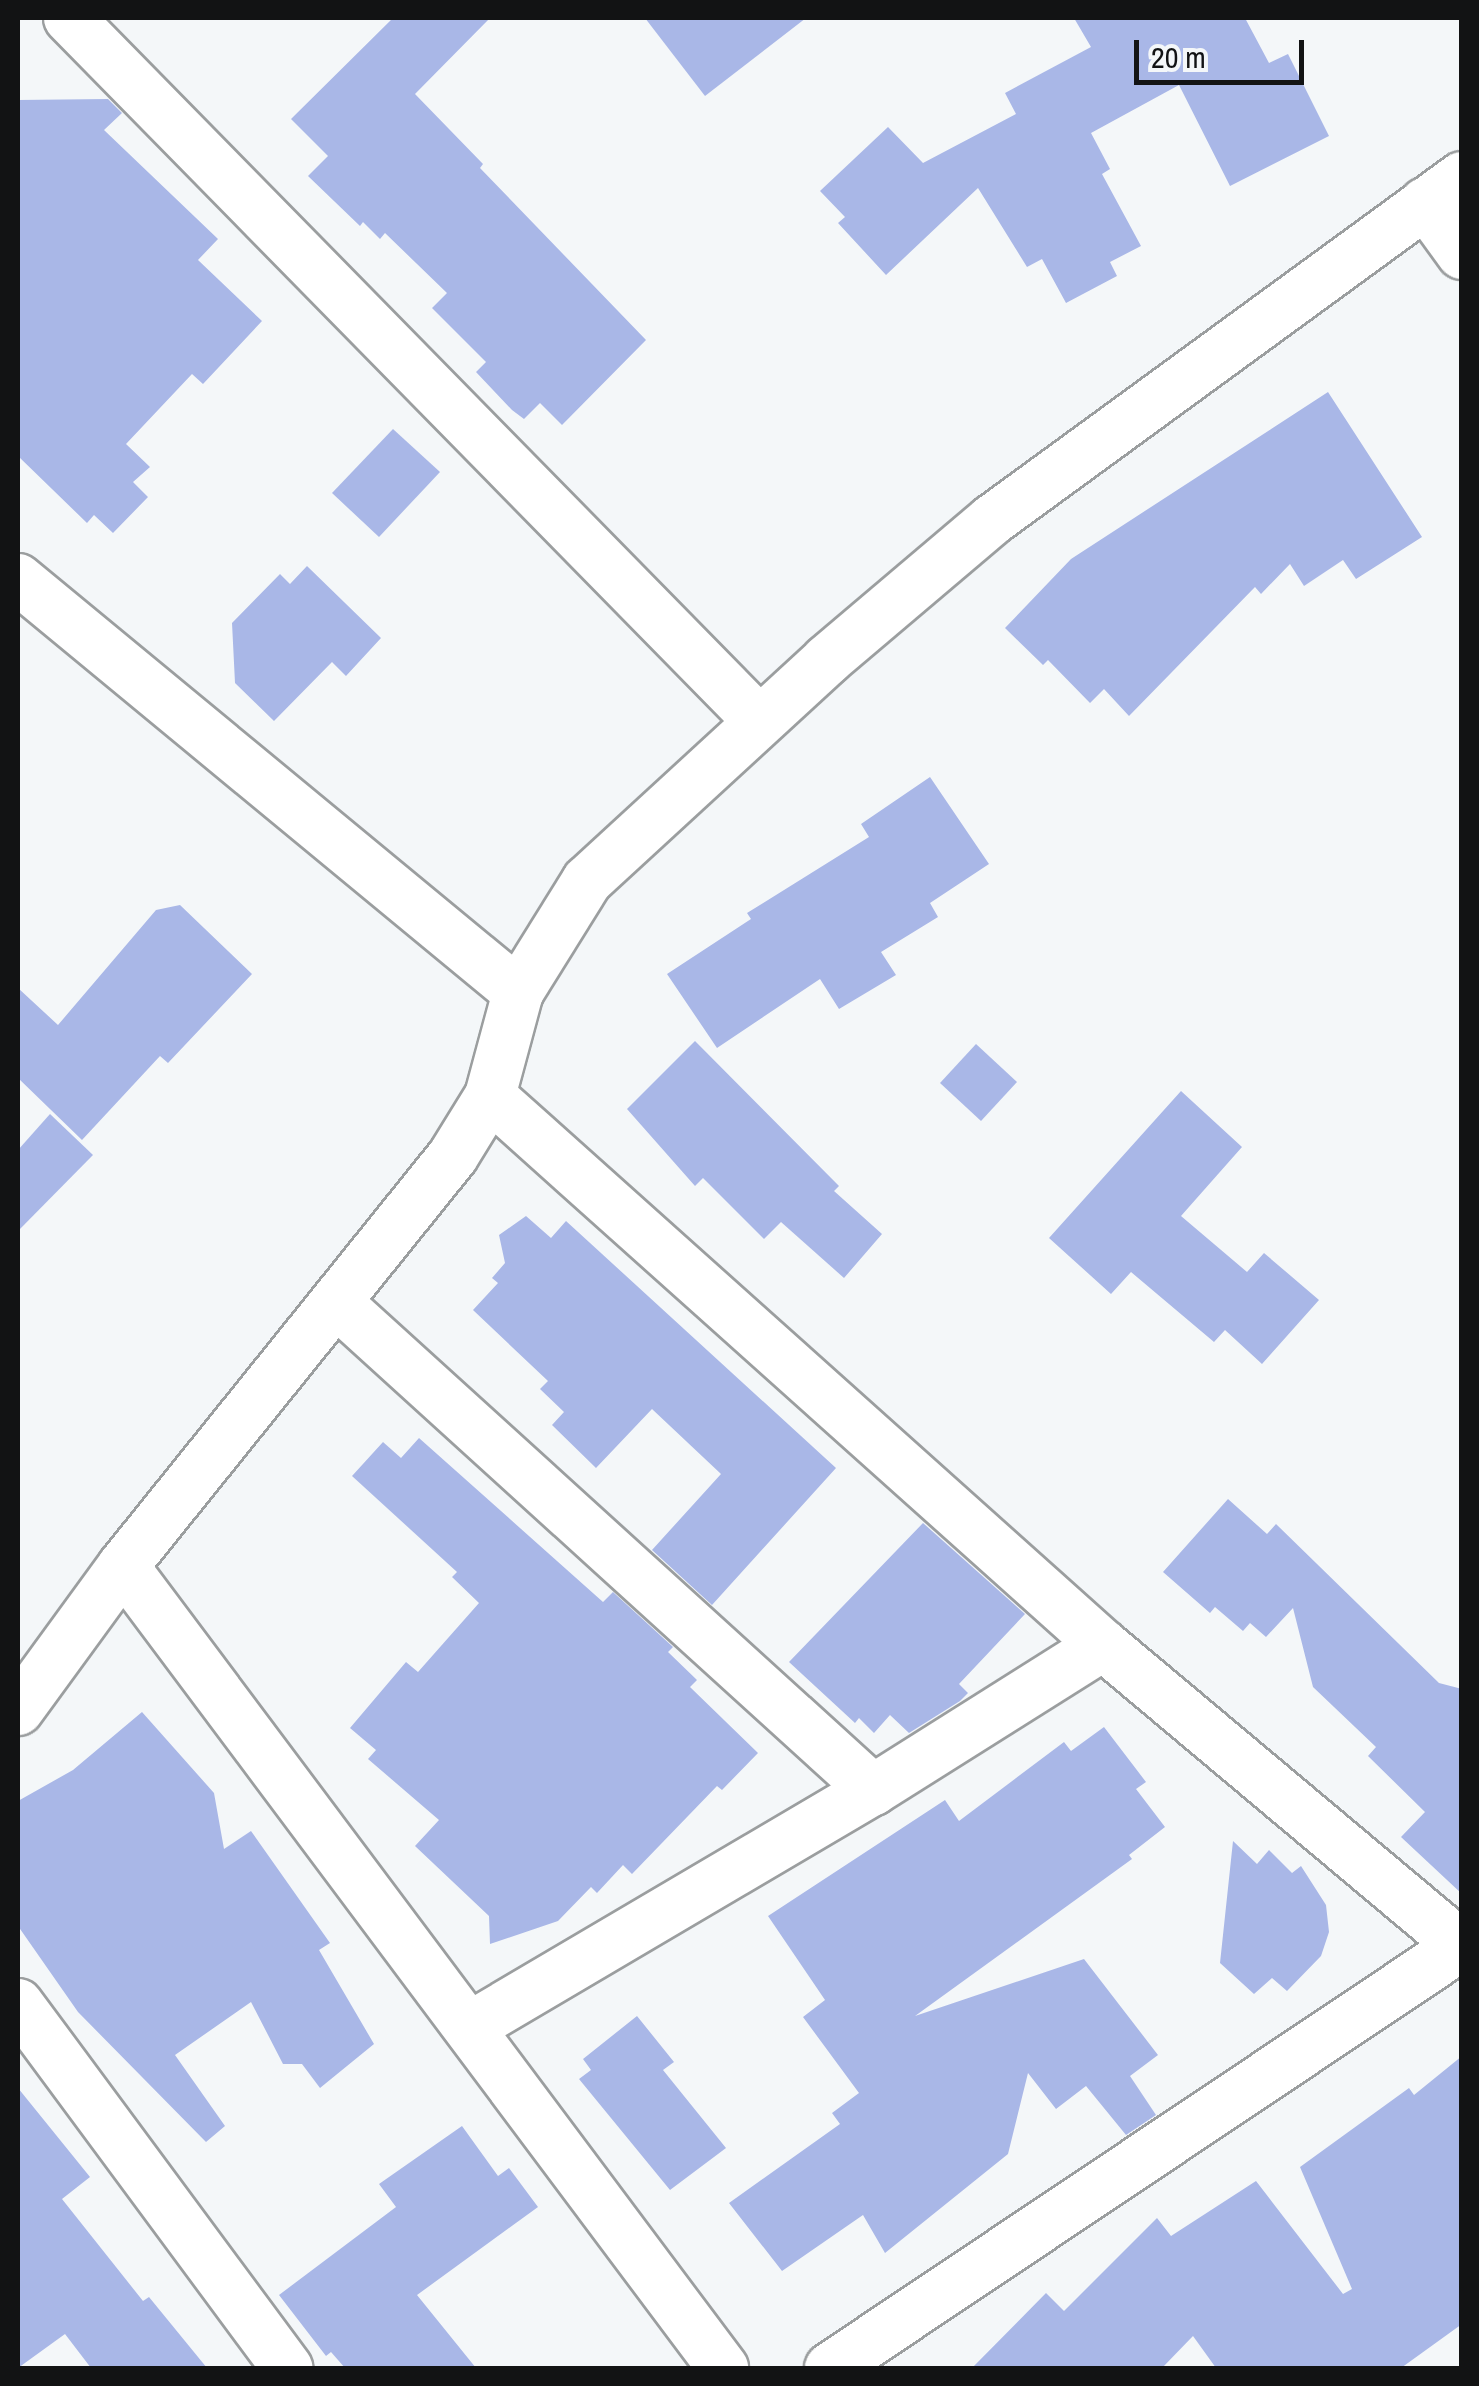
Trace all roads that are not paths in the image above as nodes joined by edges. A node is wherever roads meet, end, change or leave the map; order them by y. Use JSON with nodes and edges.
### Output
{"nodes":[{"id":1,"x":69,"y":18,"type":"edge"},
{"id":2,"x":1443,"y":190,"type":"edge"},
{"id":3,"x":1462,"y":254,"type":"edge"},
{"id":4,"x":18,"y":579,"type":"edge"},
{"id":5,"x":759,"y":721,"type":"junction"},
{"id":6,"x":518,"y":992,"type":"junction"},
{"id":7,"x":490,"y":1096,"type":"junction"},
{"id":8,"x":336,"y":1302,"type":"junction"},
{"id":9,"x":124,"y":1566,"type":"junction"},
{"id":10,"x":1103,"y":1645,"type":"junction"},
{"id":11,"x":18,"y":1710,"type":"edge"},
{"id":12,"x":873,"y":1790,"type":"junction"},
{"id":13,"x":1461,"y":1946,"type":"edge"},
{"id":14,"x":18,"y":2004,"type":"edge"},
{"id":15,"x":470,"y":2027,"type":"junction"},
{"id":16,"x":287,"y":2368,"type":"edge"},
{"id":17,"x":722,"y":2368,"type":"edge"},
{"id":18,"x":830,"y":2368,"type":"edge"}],
"edges":[{"from":1,"to":5,"type":"street"},
{"from":2,"to":3,"type":"street"},
{"from":2,"to":5,"type":"street"},
{"from":4,"to":6,"type":"street"},
{"from":5,"to":6,"type":"street"},
{"from":6,"to":7,"type":"street"},
{"from":7,"to":8,"type":"street"},
{"from":7,"to":10,"type":"street"},
{"from":8,"to":9,"type":"street"},
{"from":8,"to":12,"type":"street"},
{"from":9,"to":11,"type":"street"},
{"from":9,"to":15,"type":"street"},
{"from":10,"to":12,"type":"street"},
{"from":10,"to":13,"type":"street"},
{"from":12,"to":15,"type":"street"},
{"from":13,"to":18,"type":"street"},
{"from":14,"to":16,"type":"street"},
{"from":15,"to":17,"type":"street"}]}
